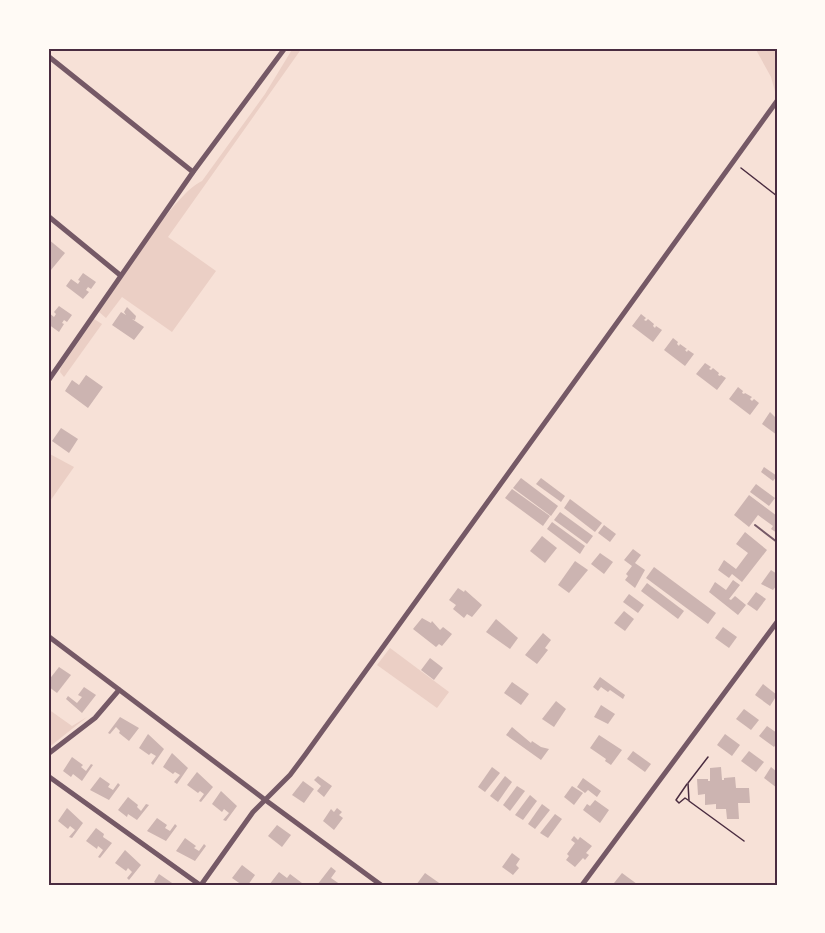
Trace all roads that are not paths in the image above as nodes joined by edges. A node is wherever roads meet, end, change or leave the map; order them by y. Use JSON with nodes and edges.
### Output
{"nodes":[{"id":1,"x":285,"y":48,"type":"edge"},
{"id":2,"x":48,"y":56,"type":"edge"},
{"id":3,"x":777,"y":101,"type":"edge"},
{"id":4,"x":193,"y":172,"type":"junction"},
{"id":5,"x":48,"y":216,"type":"edge"},
{"id":6,"x":120,"y":275,"type":"junction"},
{"id":7,"x":48,"y":381,"type":"edge"},
{"id":8,"x":755,"y":525,"type":"dead end"},
{"id":9,"x":777,"y":542,"type":"edge"},
{"id":10,"x":777,"y":622,"type":"edge"},
{"id":11,"x":48,"y":636,"type":"edge"},
{"id":12,"x":119,"y":690,"type":"junction"},
{"id":13,"x":48,"y":754,"type":"edge"},
{"id":14,"x":48,"y":776,"type":"edge"},
{"id":15,"x":264,"y":800,"type":"junction"},
{"id":16,"x":200,"y":885,"type":"edge"},
{"id":17,"x":381,"y":885,"type":"edge"},
{"id":18,"x":582,"y":885,"type":"edge"}],
"edges":[{"from":1,"to":4,"type":"street"},
{"from":2,"to":4,"type":"street"},
{"from":3,"to":15,"type":"street"},
{"from":4,"to":6,"type":"street"},
{"from":5,"to":6,"type":"street"},
{"from":6,"to":7,"type":"street"},
{"from":8,"to":9,"type":"lane"},
{"from":10,"to":18,"type":"street"},
{"from":11,"to":12,"type":"street"},
{"from":12,"to":13,"type":"street"},
{"from":12,"to":15,"type":"street"},
{"from":14,"to":16,"type":"street"},
{"from":15,"to":16,"type":"street"},
{"from":15,"to":17,"type":"street"}]}
